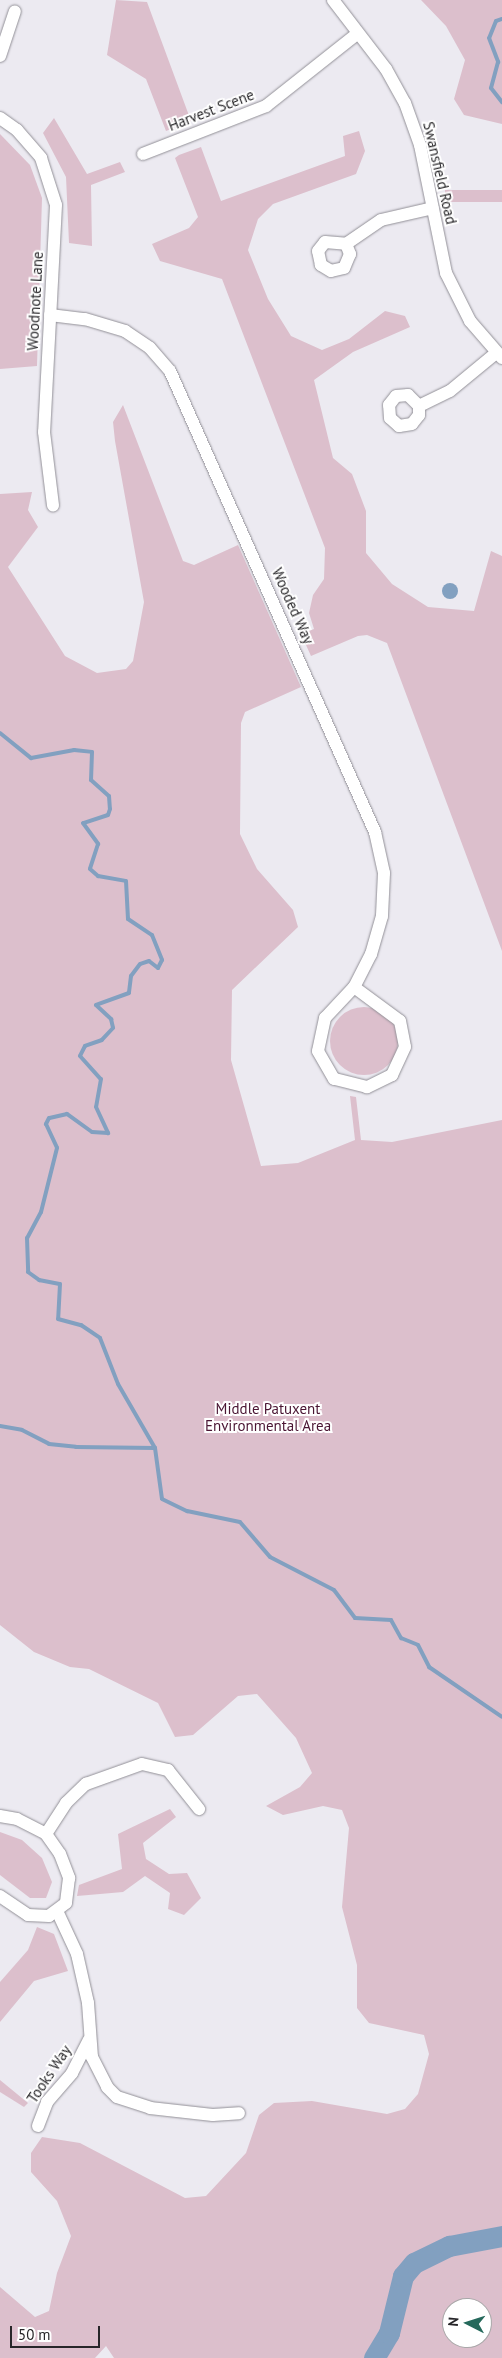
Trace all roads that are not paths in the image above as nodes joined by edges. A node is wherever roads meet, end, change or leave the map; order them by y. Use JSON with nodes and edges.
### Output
{"nodes":[{"id":1,"x":333,"y":0,"type":"edge"},
{"id":2,"x":15,"y":11,"type":"dead end"},
{"id":3,"x":357,"y":34,"type":"junction"},
{"id":4,"x":0,"y":56,"type":"edge"},
{"id":5,"x":0,"y":118,"type":"edge"},
{"id":6,"x":143,"y":154,"type":"dead end"},
{"id":7,"x":433,"y":208,"type":"junction"},
{"id":8,"x":346,"y":244,"type":"dead end"},
{"id":9,"x":50,"y":315,"type":"junction"},
{"id":10,"x":499,"y":356,"type":"edge"},
{"id":11,"x":419,"y":406,"type":"dead end"},
{"id":12,"x":53,"y":505,"type":"dead end"},
{"id":13,"x":354,"y":987,"type":"junction"},
{"id":14,"x":199,"y":1809,"type":"dead end"},
{"id":15,"x":0,"y":1816,"type":"edge"},
{"id":16,"x":46,"y":1834,"type":"junction"},
{"id":17,"x":0,"y":1896,"type":"edge"},
{"id":18,"x":58,"y":1913,"type":"junction"},
{"id":19,"x":89,"y":2040,"type":"junction"},
{"id":20,"x":239,"y":2113,"type":"dead end"},
{"id":21,"x":38,"y":2126,"type":"dead end"}],
"edges":[{"from":1,"to":3,"type":"street","name":"Swansfield Road"},
{"from":2,"to":4,"type":"street"},
{"from":3,"to":6,"type":"street","name":"Harvest Scene"},
{"from":3,"to":7,"type":"street","name":"Swansfield Road"},
{"from":5,"to":9,"type":"street","name":"Woodnote Lane"},
{"from":7,"to":8,"type":"street"},
{"from":7,"to":10,"type":"street","name":"Swansfield Road"},
{"from":9,"to":12,"type":"street","name":"Woodnote Lane"},
{"from":9,"to":13,"type":"street","name":"Wooded Way"},
{"from":10,"to":11,"type":"street"},
{"from":13,"to":13,"type":"street","name":"Wooded Way"},
{"from":14,"to":16,"type":"street"},
{"from":15,"to":16,"type":"street"},
{"from":16,"to":18,"type":"street"},
{"from":17,"to":18,"type":"street"},
{"from":18,"to":19,"type":"street"},
{"from":19,"to":20,"type":"street"},
{"from":19,"to":21,"type":"street","name":"Tooks Way"}]}
